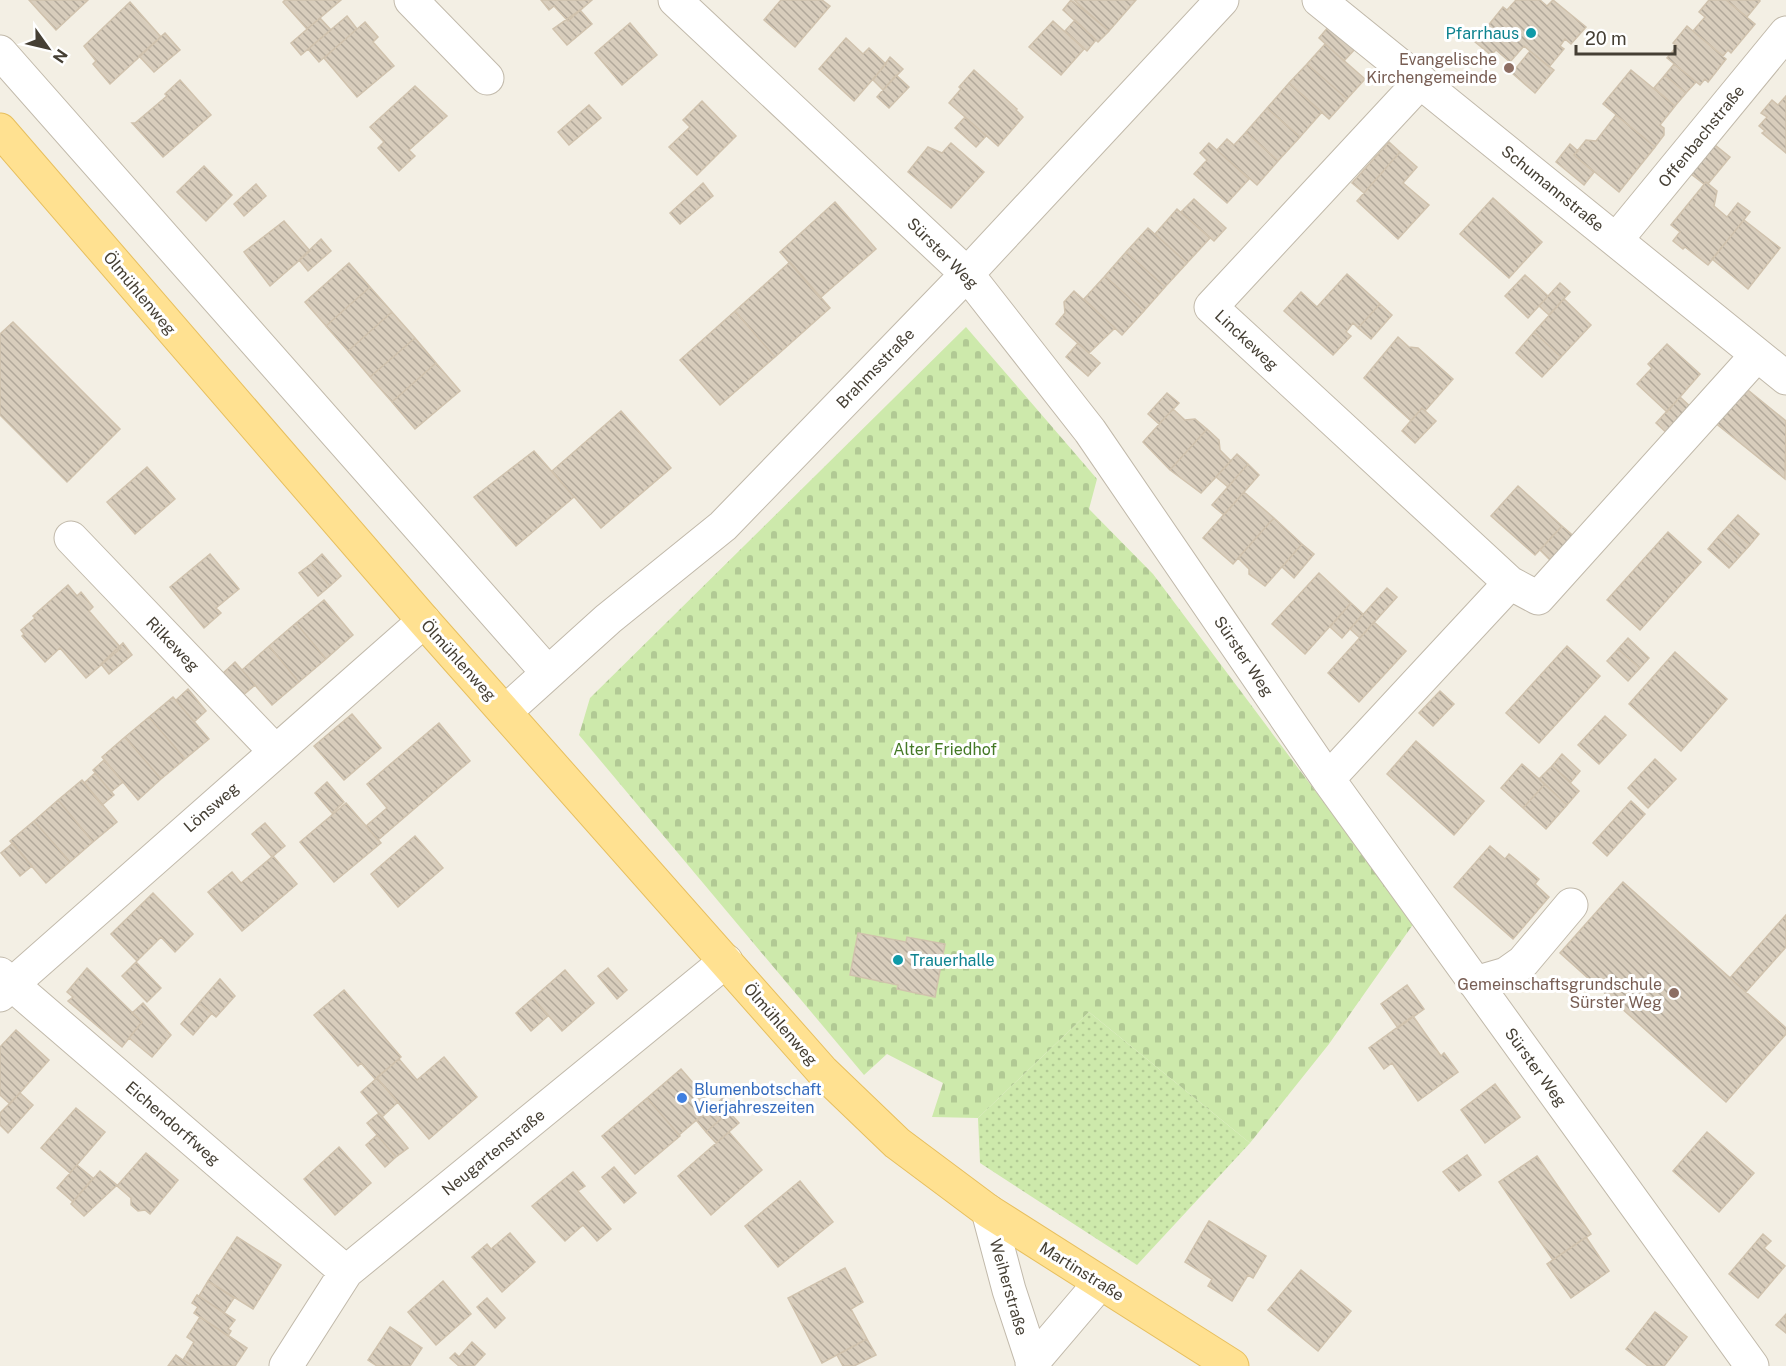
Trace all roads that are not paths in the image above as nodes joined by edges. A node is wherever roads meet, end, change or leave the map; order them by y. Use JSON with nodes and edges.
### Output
{"nodes":[{"id":1,"x":411,"y":0,"type":"edge"},
{"id":2,"x":675,"y":0,"type":"edge"},
{"id":3,"x":1222,"y":0,"type":"edge"},
{"id":4,"x":1319,"y":0,"type":"edge"},
{"id":5,"x":1786,"y":33,"type":"edge"},
{"id":6,"x":0,"y":52,"type":"edge"},
{"id":7,"x":487,"y":78,"type":"dead end"},
{"id":8,"x":1420,"y":81,"type":"junction"},
{"id":9,"x":0,"y":129,"type":"edge"},
{"id":10,"x":1616,"y":240,"type":"junction"},
{"id":11,"x":967,"y":274,"type":"junction"},
{"id":12,"x":1757,"y":355,"type":"junction"},
{"id":13,"x":1786,"y":378,"type":"edge"},
{"id":14,"x":71,"y":537,"type":"dead end"},
{"id":15,"x":1510,"y":583,"type":"junction"},
{"id":16,"x":424,"y":621,"type":"junction"},
{"id":17,"x":548,"y":673,"type":"junction"},
{"id":18,"x":505,"y":712,"type":"junction"},
{"id":19,"x":275,"y":751,"type":"junction"},
{"id":20,"x":1328,"y":779,"type":"junction"},
{"id":21,"x":1572,"y":905,"type":"dead end"},
{"id":22,"x":726,"y":961,"type":"junction"},
{"id":23,"x":1475,"y":983,"type":"junction"},
{"id":24,"x":4,"y":984,"type":"edge"},
{"id":25,"x":936,"y":1172,"type":"joint"},
{"id":26,"x":988,"y":1211,"type":"junction"},
{"id":27,"x":346,"y":1272,"type":"junction"},
{"id":28,"x":1100,"y":1283,"type":"junction"},
{"id":29,"x":1033,"y":1365,"type":"edge"},
{"id":30,"x":286,"y":1366,"type":"edge"},
{"id":31,"x":1232,"y":1366,"type":"edge"},
{"id":32,"x":1752,"y":1366,"type":"edge"}],
"edges":[{"from":1,"to":7,"type":"street"},
{"from":2,"to":11,"type":"street","name":"Sürster Weg"},
{"from":3,"to":11,"type":"street","name":"Brahmsstraße"},
{"from":4,"to":8,"type":"street","name":"Schumannstraße"},
{"from":5,"to":10,"type":"street","name":"Offenbachstraße"},
{"from":6,"to":17,"type":"street"},
{"from":8,"to":10,"type":"street","name":"Schumannstraße"},
{"from":8,"to":15,"type":"street","name":"Linckeweg"},
{"from":9,"to":16,"type":"main road","name":"Ölmühlenweg"},
{"from":10,"to":12,"type":"street","name":"Schumannstraße"},
{"from":11,"to":17,"type":"street","name":"Brahmsstraße"},
{"from":11,"to":20,"type":"street","name":"Sürster Weg"},
{"from":12,"to":13,"type":"street","name":"Schumannstraße"},
{"from":12,"to":15,"type":"street","name":"Linckeweg"},
{"from":14,"to":19,"type":"street","name":"Rilkeweg"},
{"from":15,"to":20,"type":"street"},
{"from":16,"to":18,"type":"main road","name":"Ölmühlenweg"},
{"from":16,"to":19,"type":"street","name":"Lönsweg"},
{"from":17,"to":18,"type":"street","name":"Brahmsstraße"},
{"from":18,"to":22,"type":"main road","name":"Ölmühlenweg"},
{"from":19,"to":24,"type":"street","name":"Lönsweg"},
{"from":20,"to":23,"type":"street","name":"Sürster Weg"},
{"from":21,"to":23,"type":"street"},
{"from":22,"to":25,"type":"main road","name":"Ölmühlenweg"},
{"from":22,"to":27,"type":"street","name":"Neugartenstraße"},
{"from":23,"to":32,"type":"street","name":"Sürster Weg"},
{"from":24,"to":27,"type":"street","name":"Eichendorffweg"},
{"from":25,"to":26,"type":"main road","name":"Martinstraße"},
{"from":26,"to":28,"type":"main road","name":"Martinstraße"},
{"from":26,"to":29,"type":"street","name":"Weiherstraße"},
{"from":27,"to":30,"type":"street","name":"Neugartenstraße"},
{"from":28,"to":29,"type":"street","name":"Weiherstraße"},
{"from":28,"to":31,"type":"main road","name":"Martinstraße"}]}
